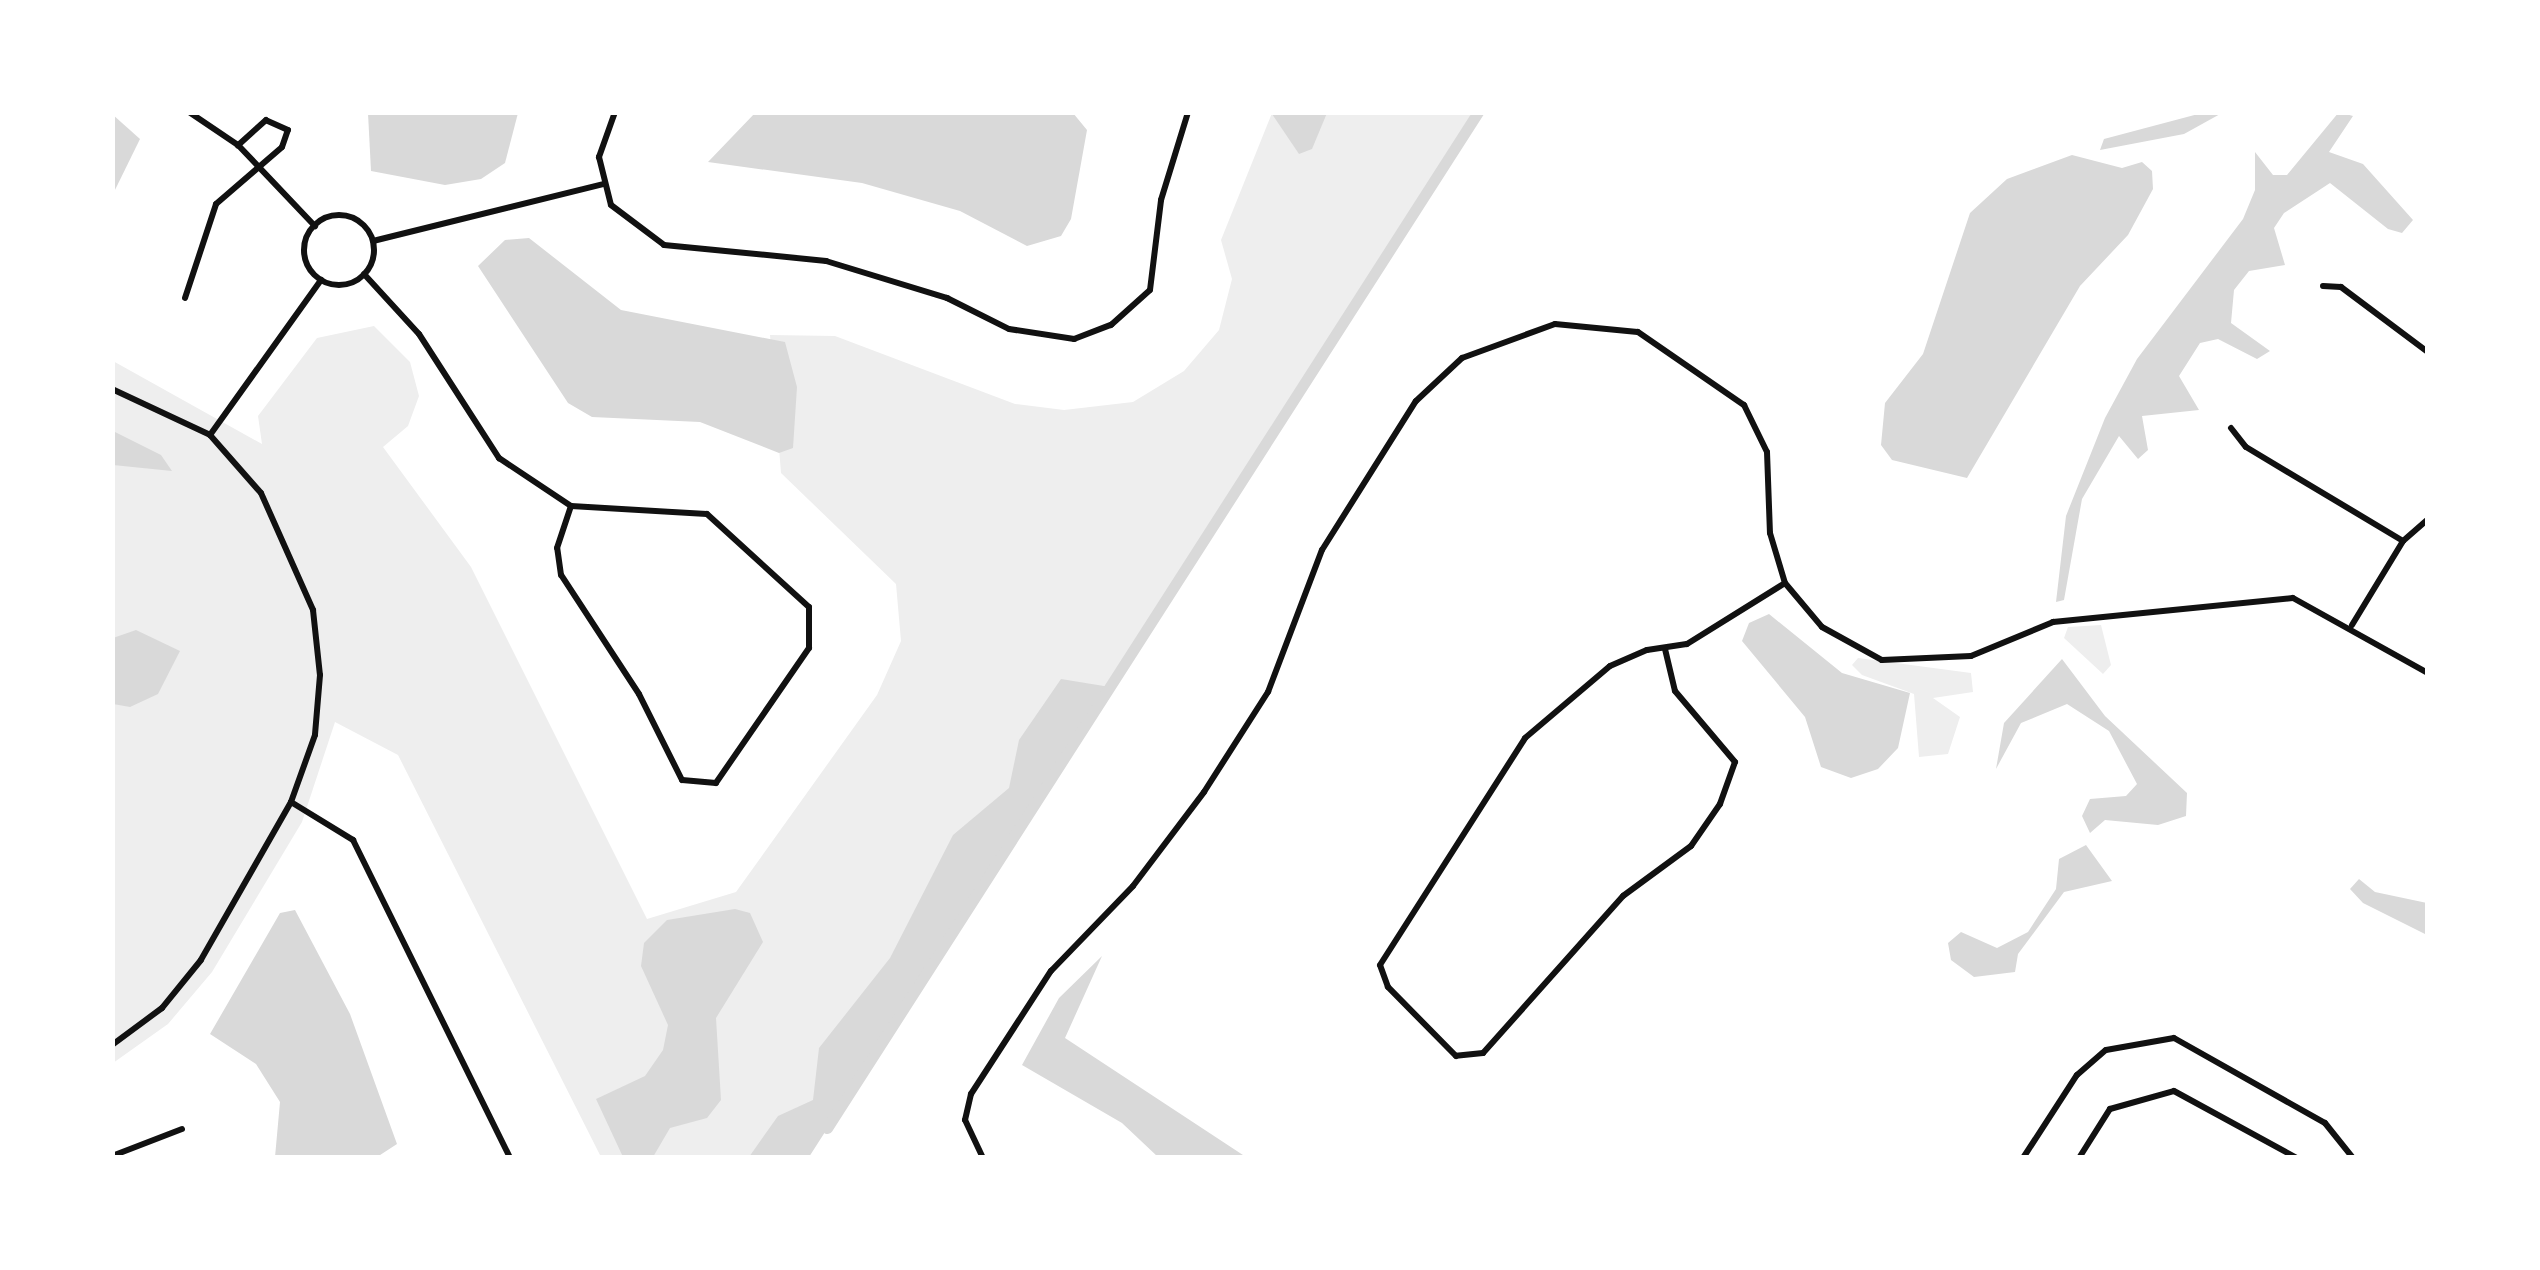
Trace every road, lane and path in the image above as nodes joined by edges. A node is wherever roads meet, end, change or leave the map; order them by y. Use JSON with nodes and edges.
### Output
{"nodes":[{"id":1,"x":190,"y":112,"type":"edge"},
{"id":2,"x":615,"y":112,"type":"edge"},
{"id":3,"x":1188,"y":112,"type":"edge"},
{"id":4,"x":238,"y":145,"type":"junction"},
{"id":5,"x":256,"y":164,"type":"junction"},
{"id":6,"x":603,"y":184,"type":"junction"},
{"id":7,"x":314,"y":226,"type":"junction"},
{"id":8,"x":373,"y":241,"type":"junction"},
{"id":9,"x":364,"y":274,"type":"junction"},
{"id":10,"x":321,"y":280,"type":"junction"},
{"id":11,"x":2323,"y":286,"type":"dead end"},
{"id":12,"x":185,"y":298,"type":"dead end"},
{"id":13,"x":2428,"y":352,"type":"edge"},
{"id":14,"x":112,"y":389,"type":"edge"},
{"id":15,"x":2231,"y":428,"type":"dead end"},
{"id":16,"x":210,"y":435,"type":"junction"},
{"id":17,"x":571,"y":506,"type":"junction"},
{"id":18,"x":2428,"y":519,"type":"edge"},
{"id":19,"x":2403,"y":541,"type":"junction"},
{"id":20,"x":1784,"y":583,"type":"junction"},
{"id":21,"x":2352,"y":625,"type":"junction"},
{"id":22,"x":1665,"y":649,"type":"junction"},
{"id":23,"x":2428,"y":673,"type":"edge"},
{"id":24,"x":291,"y":802,"type":"junction"},
{"id":25,"x":112,"y":1046,"type":"edge"},
{"id":26,"x":182,"y":1128,"type":"dead end"},
{"id":27,"x":112,"y":1156,"type":"edge"},
{"id":28,"x":510,"y":1158,"type":"edge"},
{"id":29,"x":983,"y":1158,"type":"edge"},
{"id":30,"x":2023,"y":1158,"type":"edge"},
{"id":31,"x":2079,"y":1158,"type":"edge"},
{"id":32,"x":2297,"y":1158,"type":"edge"},
{"id":33,"x":2353,"y":1158,"type":"edge"}],
"edges":[{"from":1,"to":4,"type":"street"},
{"from":2,"to":6,"type":"street"},
{"from":3,"to":6,"type":"street"},
{"from":4,"to":5,"type":"street"},
{"from":4,"to":5,"type":"street"},
{"from":5,"to":7,"type":"street"},
{"from":5,"to":12,"type":"street"},
{"from":6,"to":8,"type":"street"},
{"from":7,"to":8,"type":"street"},
{"from":7,"to":10,"type":"street"},
{"from":8,"to":9,"type":"street"},
{"from":9,"to":10,"type":"street"},
{"from":9,"to":17,"type":"street"},
{"from":10,"to":16,"type":"street"},
{"from":11,"to":13,"type":"street"},
{"from":14,"to":16,"type":"street"},
{"from":15,"to":19,"type":"street"},
{"from":16,"to":24,"type":"street"},
{"from":17,"to":17,"type":"street"},
{"from":18,"to":19,"type":"street"},
{"from":19,"to":21,"type":"street"},
{"from":20,"to":21,"type":"street"},
{"from":20,"to":22,"type":"street"},
{"from":20,"to":29,"type":"street"},
{"from":21,"to":23,"type":"street"},
{"from":22,"to":22,"type":"street"},
{"from":24,"to":25,"type":"street"},
{"from":24,"to":28,"type":"street"},
{"from":26,"to":27,"type":"street"},
{"from":30,"to":33,"type":"street"},
{"from":31,"to":32,"type":"street"}]}
